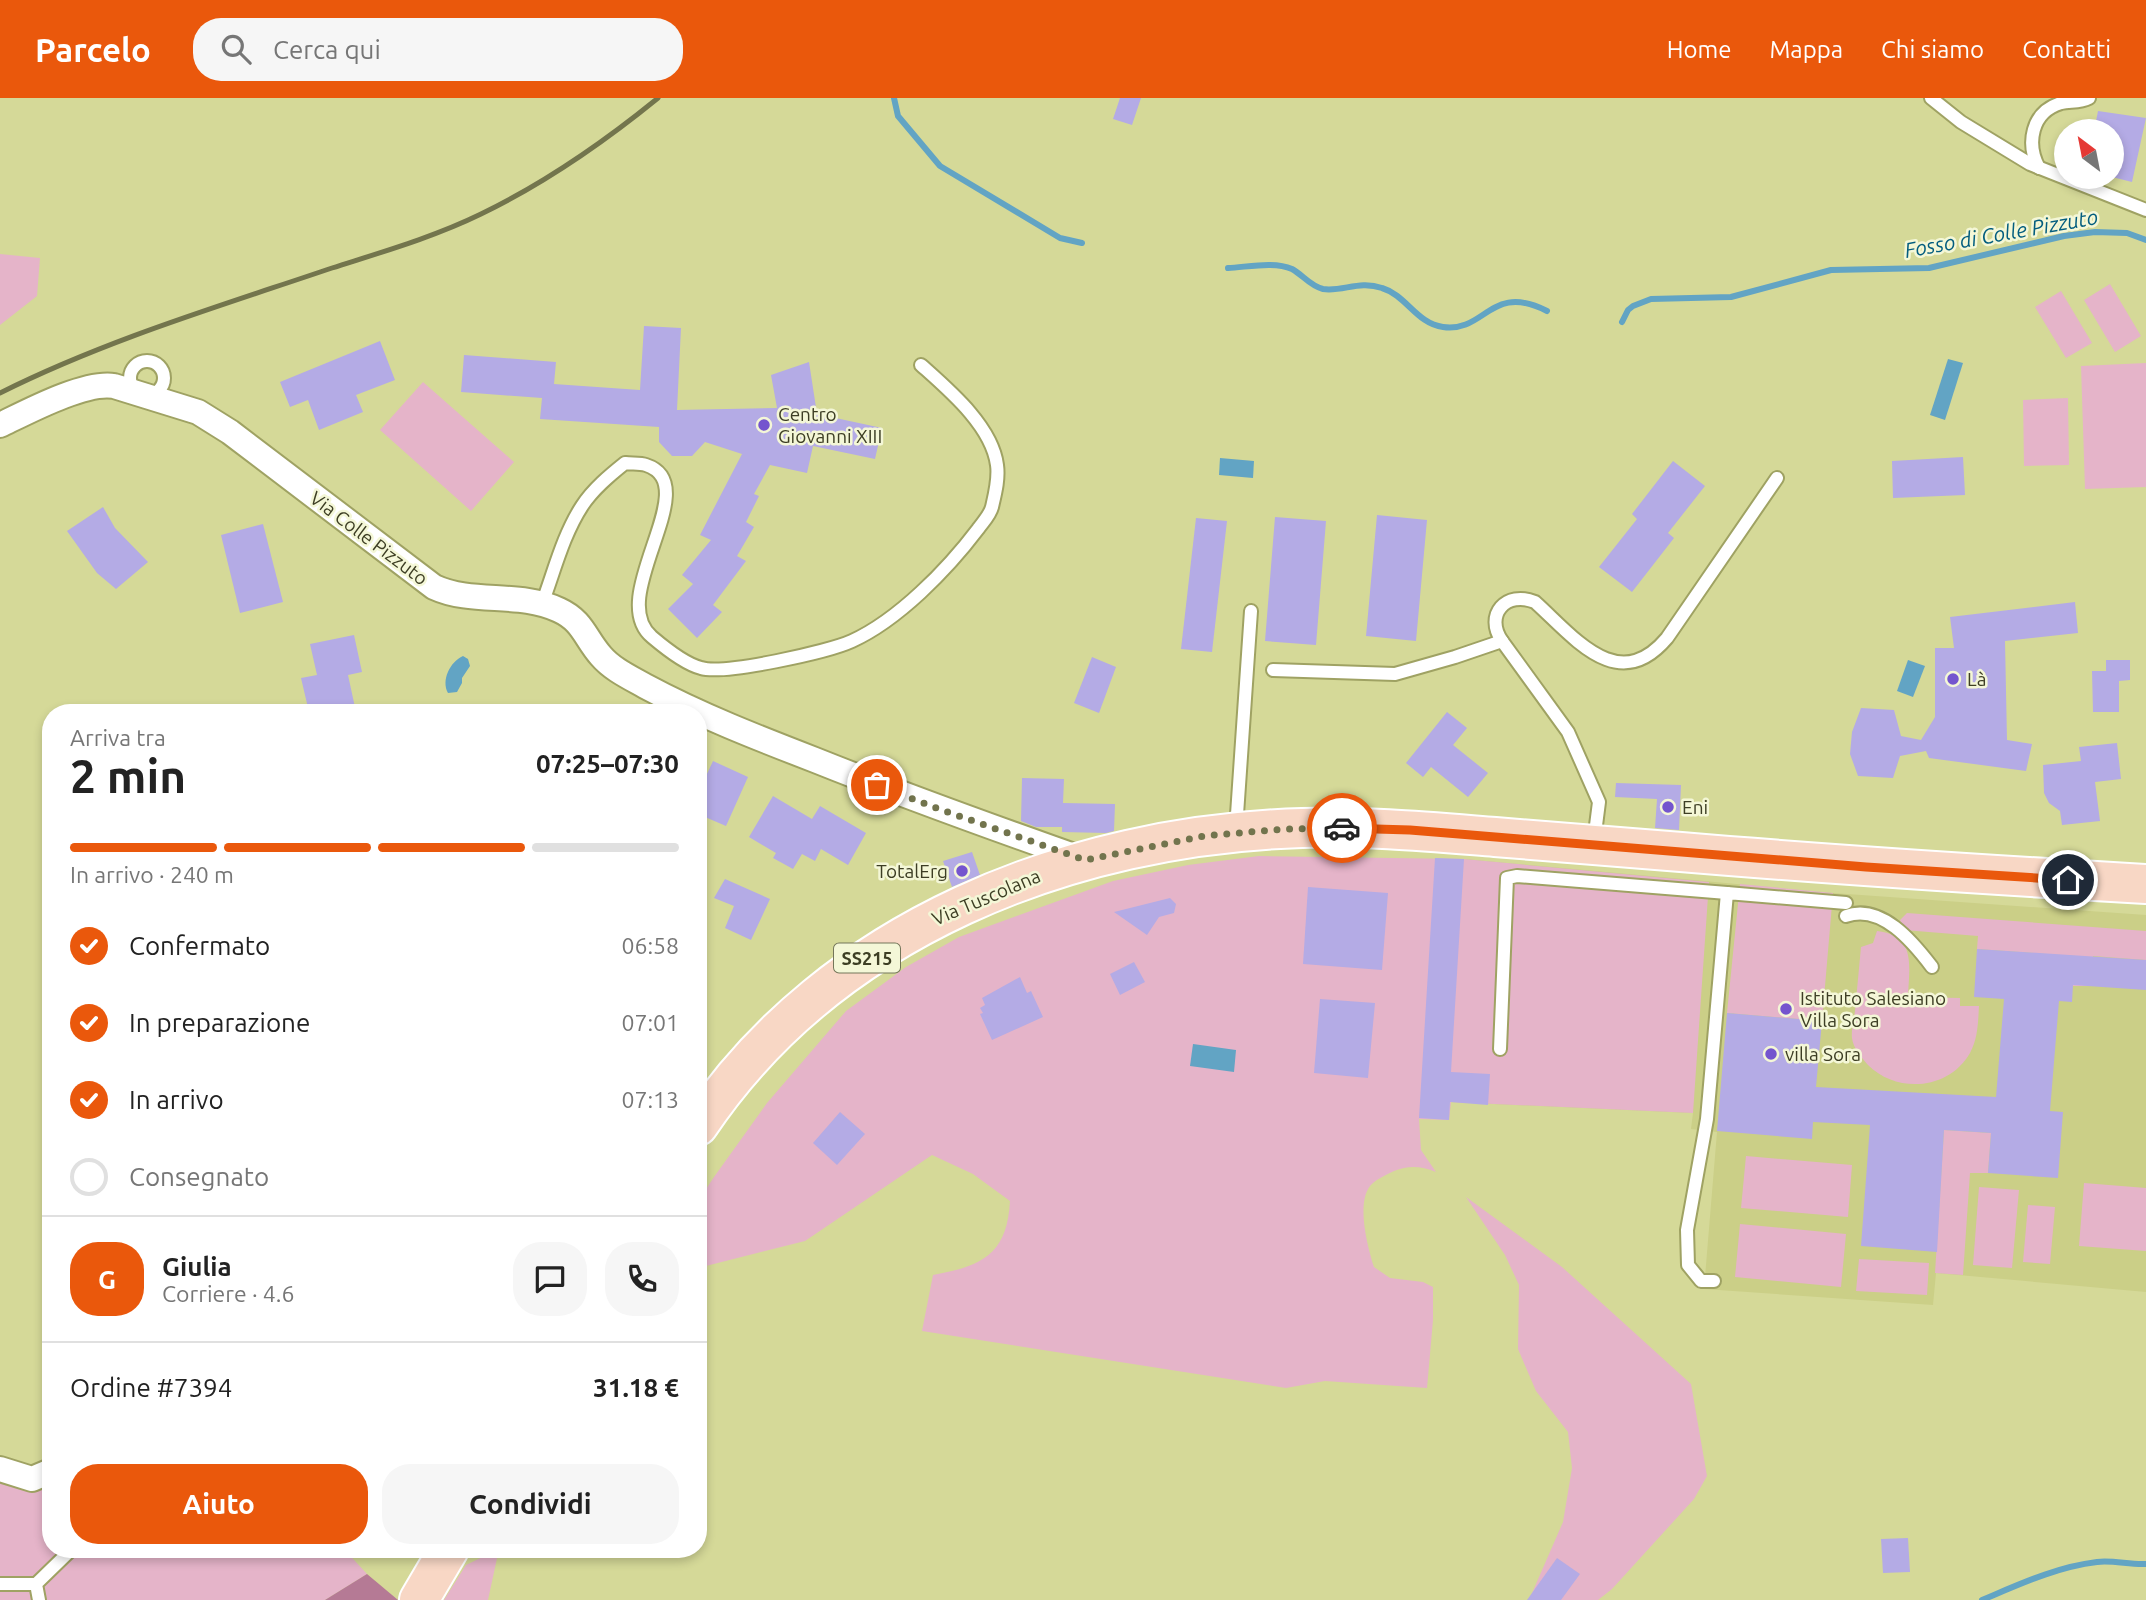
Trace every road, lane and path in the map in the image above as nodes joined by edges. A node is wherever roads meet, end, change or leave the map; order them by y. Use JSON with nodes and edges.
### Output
{"nodes":[{"id":1,"x":1931,"y":98,"type":"edge"},
{"id":2,"x":2089,"y":98,"type":"edge"},
{"id":3,"x":2039,"y":169,"type":"junction"},
{"id":4,"x":2146,"y":210,"type":"edge"},
{"id":5,"x":921,"y":365,"type":"dead end"},
{"id":6,"x":0,"y":425,"type":"edge"},
{"id":7,"x":1777,"y":478,"type":"dead end"},
{"id":8,"x":542,"y":604,"type":"junction"},
{"id":9,"x":1251,"y":611,"type":"dead end"},
{"id":10,"x":1502,"y":641,"type":"junction"},
{"id":11,"x":1273,"y":670,"type":"dead end"},
{"id":12,"x":684,"y":704,"type":"edge"},
{"id":13,"x":707,"y":714,"type":"edge"},
{"id":14,"x":1236,"y":833,"type":"junction"},
{"id":15,"x":1594,"y":845,"type":"junction"},
{"id":16,"x":1085,"y":860,"type":"junction"},
{"id":17,"x":2146,"y":884,"type":"edge"},
{"id":18,"x":1727,"y":893,"type":"junction"},
{"id":19,"x":1932,"y":967,"type":"dead end"},
{"id":20,"x":1500,"y":1049,"type":"dead end"},
{"id":21,"x":707,"y":1114,"type":"edge"},
{"id":22,"x":1714,"y":1281,"type":"dead end"},
{"id":23,"x":0,"y":1469,"type":"edge"},
{"id":24,"x":42,"y":1475,"type":"edge"},
{"id":25,"x":63,"y":1558,"type":"edge"},
{"id":26,"x":444,"y":1558,"type":"edge"},
{"id":27,"x":0,"y":1584,"type":"edge"},
{"id":28,"x":36,"y":1584,"type":"junction"},
{"id":29,"x":39,"y":1600,"type":"edge"},
{"id":30,"x":419,"y":1600,"type":"edge"}],
"edges":[{"from":1,"to":3,"type":"lane"},
{"from":2,"to":3,"type":"lane"},
{"from":3,"to":4,"type":"lane"},
{"from":5,"to":8,"type":"lane"},
{"from":6,"to":8,"type":"street","name":"Via Colle Pizzuto"},
{"from":7,"to":10,"type":"lane"},
{"from":8,"to":12,"type":"street","name":"Via Colle Pizzuto"},
{"from":9,"to":14,"type":"lane"},
{"from":10,"to":11,"type":"lane"},
{"from":10,"to":15,"type":"lane"},
{"from":13,"to":16,"type":"street","name":"Via Colle Pizzuto"},
{"from":14,"to":15,"type":"main road","name":"Via Tuscolana","number":"SS215"},
{"from":14,"to":16,"type":"main road","name":"Via Tuscolana","number":"SS215"},
{"from":15,"to":17,"type":"main road","name":"Via Tuscolana","number":"SS215"},
{"from":16,"to":21,"type":"main road","name":"Via Tuscolana","number":"SS215"},
{"from":18,"to":19,"type":"lane"},
{"from":18,"to":20,"type":"lane"},
{"from":18,"to":22,"type":"lane"},
{"from":23,"to":24,"type":"street"},
{"from":25,"to":28,"type":"lane"},
{"from":26,"to":30,"type":"main road"},
{"from":27,"to":28,"type":"lane"},
{"from":28,"to":29,"type":"lane"}]}
